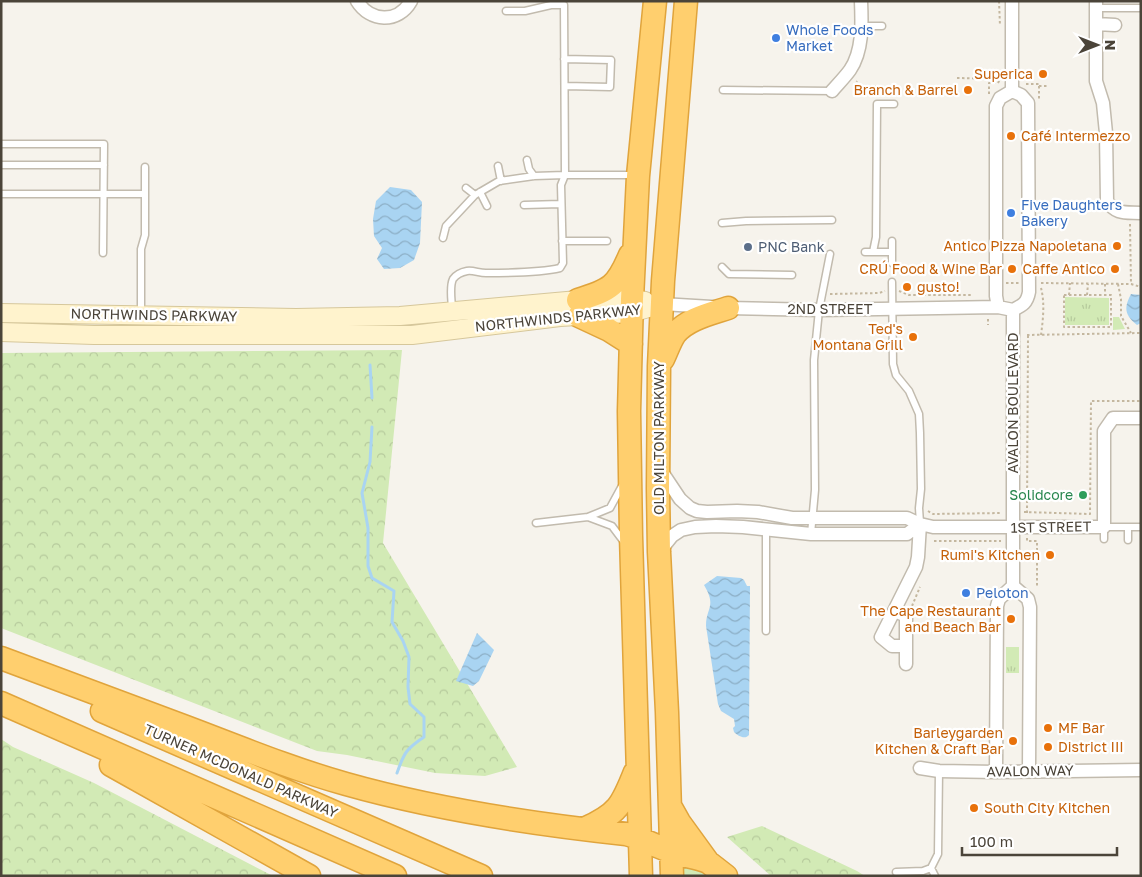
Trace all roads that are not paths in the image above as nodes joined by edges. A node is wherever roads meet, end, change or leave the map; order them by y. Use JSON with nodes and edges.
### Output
{"nodes":[{"id":1,"x":357,"y":1,"type":"edge"},
{"id":2,"x":411,"y":1,"type":"edge"},
{"id":3,"x":655,"y":1,"type":"edge"},
{"id":4,"x":686,"y":1,"type":"edge"},
{"id":5,"x":861,"y":1,"type":"edge"},
{"id":6,"x":1012,"y":1,"type":"edge"},
{"id":7,"x":1096,"y":5,"type":"edge"},
{"id":8,"x":1141,"y":8,"type":"edge"},
{"id":9,"x":506,"y":11,"type":"dead end"},
{"id":10,"x":1096,"y":24,"type":"junction"},
{"id":11,"x":1115,"y":24,"type":"dead end"},
{"id":12,"x":862,"y":26,"type":"junction"},
{"id":13,"x":882,"y":26,"type":"dead end"},
{"id":14,"x":564,"y":59,"type":"junction"},
{"id":15,"x":1012,"y":85,"type":"junction"},
{"id":16,"x":565,"y":86,"type":"junction"},
{"id":17,"x":723,"y":90,"type":"dead end"},
{"id":18,"x":832,"y":91,"type":"joint"},
{"id":19,"x":894,"y":104,"type":"dead end"},
{"id":20,"x":1,"y":144,"type":"edge"},
{"id":21,"x":527,"y":160,"type":"dead end"},
{"id":22,"x":1,"y":165,"type":"edge"},
{"id":23,"x":104,"y":165,"type":"junction"},
{"id":24,"x":498,"y":166,"type":"dead end"},
{"id":25,"x":145,"y":167,"type":"dead end"},
{"id":26,"x":565,"y":175,"type":"junction"},
{"id":27,"x":534,"y":176,"type":"junction"},
{"id":28,"x":638,"y":176,"type":"junction"},
{"id":29,"x":501,"y":181,"type":"junction"},
{"id":30,"x":466,"y":188,"type":"dead end"},
{"id":31,"x":1,"y":194,"type":"edge"},
{"id":32,"x":104,"y":194,"type":"junction"},
{"id":33,"x":145,"y":194,"type":"junction"},
{"id":34,"x":478,"y":194,"type":"junction"},
{"id":35,"x":561,"y":204,"type":"junction"},
{"id":36,"x":524,"y":205,"type":"dead end"},
{"id":37,"x":487,"y":206,"type":"dead end"},
{"id":38,"x":1135,"y":213,"type":"edge"},
{"id":39,"x":832,"y":220,"type":"dead end"},
{"id":40,"x":722,"y":223,"type":"dead end"},
{"id":41,"x":443,"y":238,"type":"dead end"},
{"id":42,"x":607,"y":240,"type":"dead end"},
{"id":43,"x":562,"y":241,"type":"junction"},
{"id":44,"x":892,"y":241,"type":"dead end"},
{"id":45,"x":635,"y":244,"type":"junction"},
{"id":46,"x":892,"y":252,"type":"junction"},
{"id":47,"x":104,"y":253,"type":"dead end"},
{"id":48,"x":830,"y":254,"type":"dead end"},
{"id":49,"x":892,"y":263,"type":"dead end"},
{"id":50,"x":722,"y":268,"type":"dead end"},
{"id":51,"x":792,"y":275,"type":"dead end"},
{"id":52,"x":892,"y":282,"type":"dead end"},
{"id":53,"x":662,"y":304,"type":"junction"},
{"id":54,"x":631,"y":306,"type":"junction"},
{"id":55,"x":998,"y":307,"type":"junction"},
{"id":56,"x":579,"y":308,"type":"junction"},
{"id":57,"x":728,"y":308,"type":"junction"},
{"id":58,"x":892,"y":309,"type":"junction"},
{"id":59,"x":819,"y":310,"type":"junction"},
{"id":60,"x":1013,"y":310,"type":"junction"},
{"id":61,"x":452,"y":312,"type":"junction"},
{"id":62,"x":1,"y":313,"type":"edge"},
{"id":63,"x":141,"y":315,"type":"junction"},
{"id":64,"x":1,"y":332,"type":"edge"},
{"id":65,"x":141,"y":335,"type":"junction"},
{"id":66,"x":631,"y":344,"type":"junction"},
{"id":67,"x":659,"y":366,"type":"junction"},
{"id":68,"x":1141,"y":418,"type":"edge"},
{"id":69,"x":658,"y":467,"type":"junction"},
{"id":70,"x":630,"y":472,"type":"junction"},
{"id":71,"x":588,"y":517,"type":"junction"},
{"id":72,"x":813,"y":518,"type":"junction"},
{"id":73,"x":536,"y":523,"type":"dead end"},
{"id":74,"x":920,"y":524,"type":"junction"},
{"id":75,"x":1128,"y":527,"type":"junction"},
{"id":76,"x":1141,"y":527,"type":"edge"},
{"id":77,"x":1013,"y":528,"type":"junction"},
{"id":78,"x":766,"y":529,"type":"junction"},
{"id":79,"x":1104,"y":533,"type":"junction"},
{"id":80,"x":811,"y":534,"type":"junction"},
{"id":81,"x":1128,"y":540,"type":"dead end"},
{"id":82,"x":631,"y":552,"type":"junction"},
{"id":83,"x":659,"y":552,"type":"junction"},
{"id":84,"x":1013,"y":586,"type":"junction"},
{"id":85,"x":895,"y":611,"type":"junction"},
{"id":86,"x":766,"y":631,"type":"dead end"},
{"id":87,"x":906,"y":646,"type":"junction"},
{"id":88,"x":1,"y":658,"type":"edge"},
{"id":89,"x":906,"y":664,"type":"dead end"},
{"id":90,"x":1,"y":667,"type":"edge"},
{"id":91,"x":1,"y":703,"type":"edge"},
{"id":92,"x":638,"y":764,"type":"junction"},
{"id":93,"x":920,"y":768,"type":"dead end"},
{"id":94,"x":1141,"y":770,"type":"edge"},
{"id":95,"x":939,"y":771,"type":"junction"},
{"id":96,"x":1029,"y":771,"type":"junction"},
{"id":97,"x":996,"y":772,"type":"junction"},
{"id":98,"x":670,"y":806,"type":"junction"},
{"id":99,"x":584,"y":829,"type":"junction"},
{"id":100,"x":640,"y":839,"type":"junction"},
{"id":101,"x":671,"y":852,"type":"junction"},
{"id":102,"x":708,"y":862,"type":"junction"},
{"id":103,"x":930,"y":868,"type":"junction"},
{"id":104,"x":896,"y":872,"type":"dead end"},
{"id":105,"x":310,"y":876,"type":"edge"},
{"id":106,"x":395,"y":876,"type":"edge"},
{"id":107,"x":481,"y":876,"type":"edge"},
{"id":108,"x":641,"y":876,"type":"edge"},
{"id":109,"x":672,"y":876,"type":"edge"},
{"id":110,"x":726,"y":876,"type":"edge"},
{"id":111,"x":935,"y":876,"type":"edge"}],
"edges":[{"from":1,"to":2,"type":"street"},
{"from":3,"to":28,"type":"highway","name":"OLD MILTON PARKWAY"},
{"from":4,"to":53,"type":"highway","name":"OLD MILTON PARKWAY"},
{"from":5,"to":12,"type":"street"},
{"from":6,"to":15,"type":"street"},
{"from":7,"to":8,"type":"lane"},
{"from":7,"to":10,"type":"street"},
{"from":9,"to":14,"type":"lane"},
{"from":10,"to":11,"type":"street"},
{"from":10,"to":38,"type":"street"},
{"from":12,"to":13,"type":"lane"},
{"from":12,"to":18,"type":"street"},
{"from":14,"to":16,"type":"lane"},
{"from":14,"to":16,"type":"lane"},
{"from":15,"to":55,"type":"street"},
{"from":15,"to":60,"type":"street"},
{"from":16,"to":26,"type":"lane"},
{"from":17,"to":18,"type":"lane"},
{"from":19,"to":46,"type":"lane"},
{"from":20,"to":23,"type":"lane"},
{"from":21,"to":27,"type":"lane"},
{"from":22,"to":23,"type":"lane"},
{"from":23,"to":32,"type":"lane"},
{"from":24,"to":29,"type":"lane"},
{"from":25,"to":33,"type":"lane"},
{"from":26,"to":27,"type":"lane"},
{"from":26,"to":28,"type":"lane"},
{"from":26,"to":35,"type":"lane"},
{"from":27,"to":29,"type":"lane"},
{"from":28,"to":45,"type":"highway","name":"OLD MILTON PARKWAY"},
{"from":29,"to":34,"type":"lane"},
{"from":30,"to":34,"type":"lane"},
{"from":31,"to":32,"type":"lane"},
{"from":32,"to":33,"type":"lane"},
{"from":32,"to":47,"type":"lane"},
{"from":33,"to":63,"type":"lane"},
{"from":34,"to":37,"type":"lane"},
{"from":34,"to":41,"type":"lane"},
{"from":35,"to":36,"type":"lane"},
{"from":35,"to":43,"type":"lane"},
{"from":39,"to":40,"type":"lane"},
{"from":42,"to":43,"type":"lane"},
{"from":43,"to":61,"type":"lane"},
{"from":44,"to":46,"type":"lane"},
{"from":45,"to":54,"type":"highway","name":"OLD MILTON PARKWAY"},
{"from":45,"to":56,"type":"highway"},
{"from":46,"to":49,"type":"lane"},
{"from":48,"to":59,"type":"lane"},
{"from":50,"to":51,"type":"lane"},
{"from":52,"to":58,"type":"lane"},
{"from":53,"to":54,"type":"street","name":"NORTHWINDS PARKWAY"},
{"from":53,"to":57,"type":"street","name":"2ND STREET"},
{"from":53,"to":67,"type":"highway","name":"OLD MILTON PARKWAY"},
{"from":54,"to":56,"type":"street","name":"NORTHWINDS PARKWAY"},
{"from":54,"to":66,"type":"highway","name":"OLD MILTON PARKWAY"},
{"from":55,"to":58,"type":"street","name":"2ND STREET"},
{"from":55,"to":60,"type":"street"},
{"from":56,"to":61,"type":"street","name":"NORTHWINDS PARKWAY"},
{"from":56,"to":65,"type":"street","name":"NORTHWINDS PARKWAY"},
{"from":56,"to":66,"type":"highway"},
{"from":57,"to":59,"type":"street","name":"2ND STREET"},
{"from":57,"to":67,"type":"highway"},
{"from":58,"to":59,"type":"street","name":"2ND STREET"},
{"from":58,"to":74,"type":"lane"},
{"from":59,"to":72,"type":"lane"},
{"from":60,"to":77,"type":"street","name":"AVALON BOULEVARD"},
{"from":61,"to":63,"type":"street","name":"NORTHWINDS PARKWAY"},
{"from":62,"to":63,"type":"street","name":"NORTHWINDS PARKWAY"},
{"from":63,"to":65,"type":"street"},
{"from":64,"to":65,"type":"street","name":"NORTHWINDS PARKWAY"},
{"from":66,"to":70,"type":"highway","name":"OLD MILTON PARKWAY"},
{"from":67,"to":69,"type":"highway","name":"OLD MILTON PARKWAY"},
{"from":68,"to":79,"type":"street","name":"1ST STREET"},
{"from":69,"to":72,"type":"street","name":"1ST STREET"},
{"from":69,"to":83,"type":"highway","name":"OLD MILTON PARKWAY"},
{"from":70,"to":71,"type":"lane"},
{"from":70,"to":82,"type":"highway","name":"OLD MILTON PARKWAY"},
{"from":71,"to":73,"type":"lane"},
{"from":71,"to":82,"type":"lane"},
{"from":72,"to":74,"type":"street","name":"1ST STREET"},
{"from":72,"to":80,"type":"lane"},
{"from":74,"to":77,"type":"street","name":"1ST STREET"},
{"from":74,"to":80,"type":"street"},
{"from":74,"to":85,"type":"street"},
{"from":75,"to":76,"type":"lane"},
{"from":75,"to":79,"type":"lane"},
{"from":75,"to":81,"type":"lane"},
{"from":77,"to":79,"type":"street","name":"1ST STREET"},
{"from":77,"to":84,"type":"street","name":"AVALON BOULEVARD"},
{"from":78,"to":80,"type":"street"},
{"from":78,"to":83,"type":"street"},
{"from":78,"to":86,"type":"lane"},
{"from":82,"to":92,"type":"highway","name":"OLD MILTON PARKWAY"},
{"from":83,"to":98,"type":"highway","name":"OLD MILTON PARKWAY"},
{"from":84,"to":96,"type":"street"},
{"from":84,"to":97,"type":"street"},
{"from":85,"to":87,"type":"street"},
{"from":85,"to":87,"type":"street"},
{"from":87,"to":89,"type":"street"},
{"from":88,"to":99,"type":"highway"},
{"from":90,"to":107,"type":"highway","name":"TURNER MCDONALD PARKWAY"},
{"from":91,"to":105,"type":"highway"},
{"from":91,"to":106,"type":"highway"},
{"from":92,"to":99,"type":"highway"},
{"from":92,"to":100,"type":"highway","name":"OLD MILTON PARKWAY"},
{"from":93,"to":95,"type":"street","name":"AVALON WAY"},
{"from":94,"to":96,"type":"street","name":"AVALON WAY"},
{"from":95,"to":97,"type":"street","name":"AVALON WAY"},
{"from":95,"to":103,"type":"lane"},
{"from":96,"to":97,"type":"street","name":"AVALON WAY"},
{"from":98,"to":101,"type":"highway","name":"OLD MILTON PARKWAY"},
{"from":98,"to":102,"type":"highway"},
{"from":99,"to":100,"type":"highway"},
{"from":100,"to":101,"type":"highway"},
{"from":100,"to":108,"type":"highway","name":"OLD MILTON PARKWAY"},
{"from":101,"to":102,"type":"highway"},
{"from":101,"to":109,"type":"highway","name":"OLD MILTON PARKWAY"},
{"from":102,"to":110,"type":"highway"},
{"from":103,"to":104,"type":"lane"},
{"from":103,"to":111,"type":"lane"}]}
